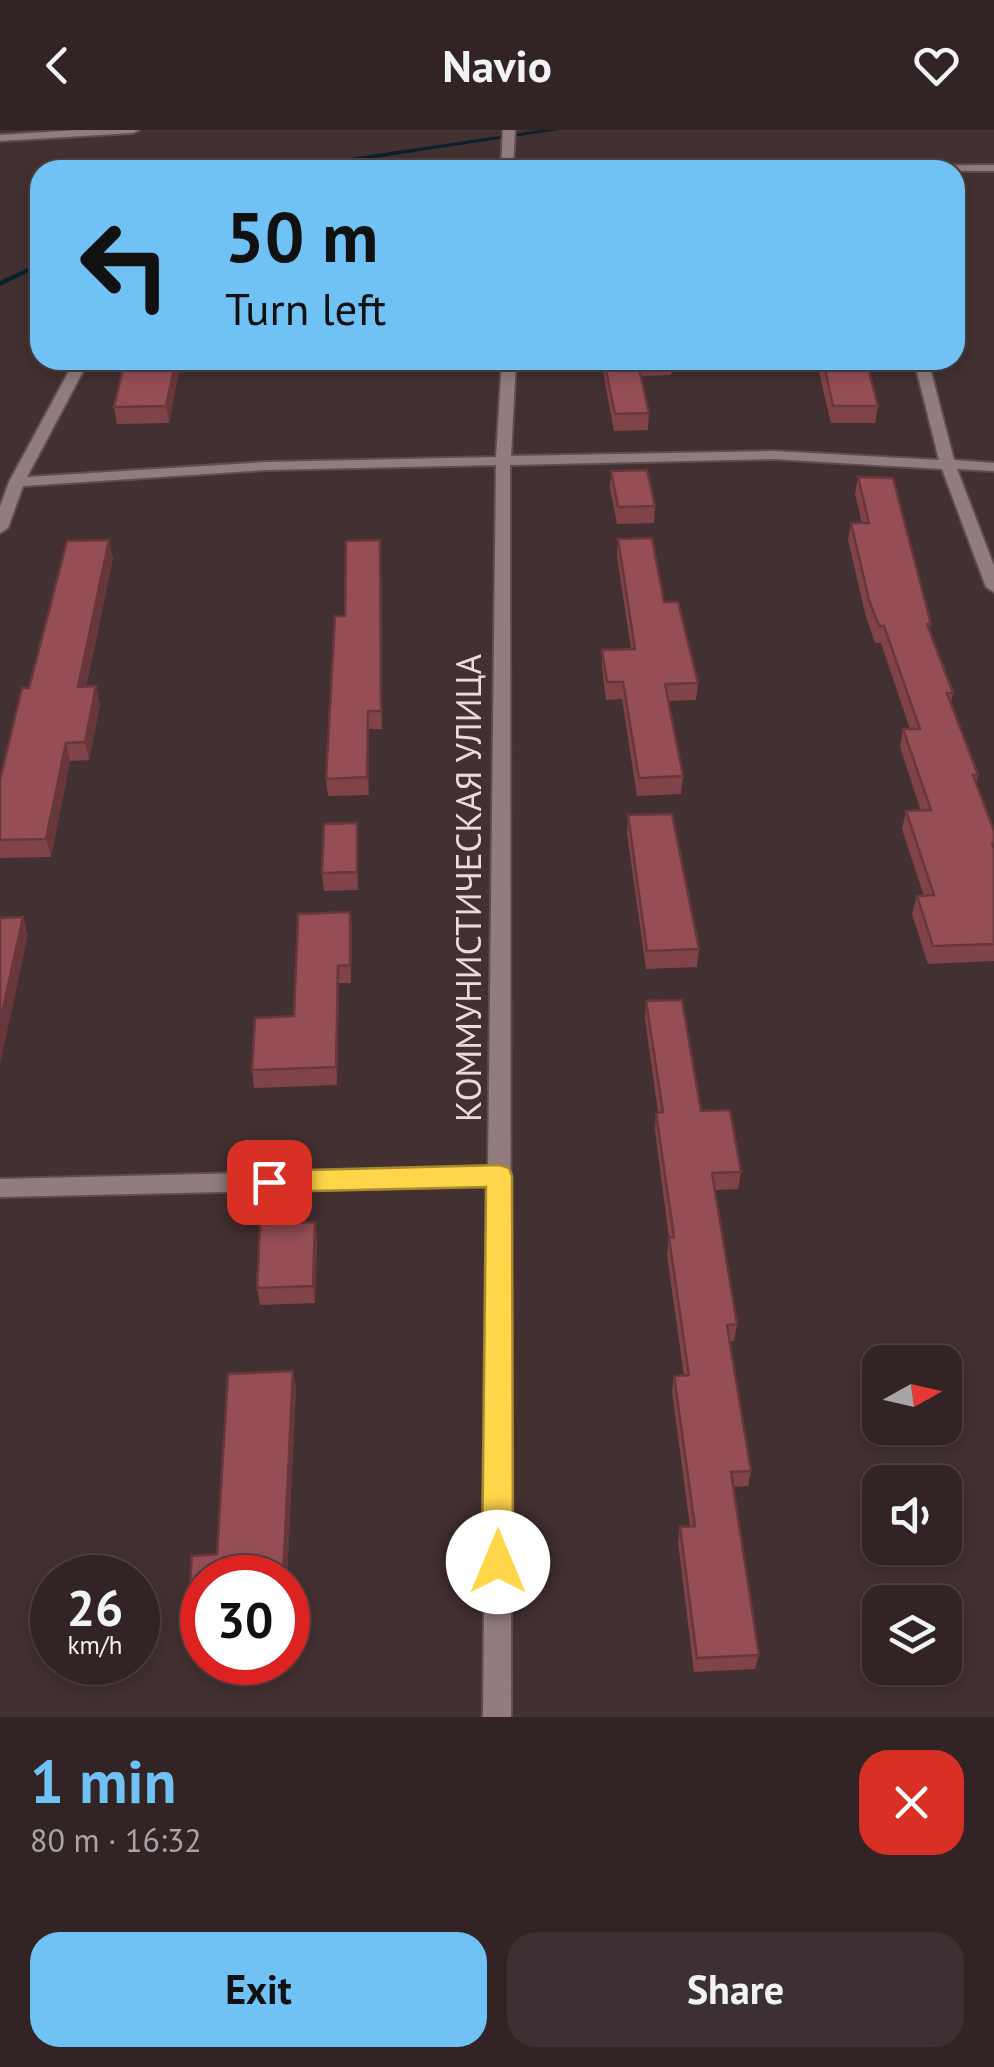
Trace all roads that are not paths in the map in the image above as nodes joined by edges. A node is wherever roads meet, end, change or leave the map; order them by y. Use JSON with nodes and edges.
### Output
{"nodes":[{"id":1,"x":39,"y":130,"type":"edge"},
{"id":2,"x":133,"y":130,"type":"edge"},
{"id":3,"x":509,"y":130,"type":"edge"},
{"id":4,"x":0,"y":138,"type":"edge"},
{"id":5,"x":52,"y":138,"type":"junction"},
{"id":6,"x":508,"y":160,"type":"edge"},
{"id":7,"x":965,"y":168,"type":"edge"},
{"id":8,"x":994,"y":168,"type":"edge"},
{"id":9,"x":77,"y":370,"type":"edge"},
{"id":10,"x":508,"y":370,"type":"edge"},
{"id":11,"x":923,"y":370,"type":"edge"},
{"id":12,"x":503,"y":460,"type":"junction"},
{"id":13,"x":947,"y":463,"type":"junction"},
{"id":14,"x":994,"y":467,"type":"edge"},
{"id":15,"x":17,"y":482,"type":"junction"},
{"id":16,"x":0,"y":528,"type":"edge"},
{"id":17,"x":994,"y":587,"type":"edge"},
{"id":18,"x":500,"y":1176,"type":"junction"},
{"id":19,"x":0,"y":1188,"type":"edge"},
{"id":20,"x":497,"y":1717,"type":"edge"}],
"edges":[{"from":1,"to":5,"type":"street"},
{"from":2,"to":5,"type":"street"},
{"from":3,"to":6,"type":"street"},
{"from":4,"to":5,"type":"street"},
{"from":7,"to":8,"type":"street"},
{"from":9,"to":15,"type":"street"},
{"from":10,"to":12,"type":"street","name":"КОММУНИСТИЧЕСКАЯ УЛИЦА"},
{"from":11,"to":13,"type":"street"},
{"from":12,"to":13,"type":"street"},
{"from":12,"to":15,"type":"street"},
{"from":12,"to":18,"type":"street","name":"КОММУНИСТИЧЕСКАЯ УЛИЦА"},
{"from":13,"to":14,"type":"street"},
{"from":13,"to":17,"type":"street"},
{"from":15,"to":16,"type":"street"},
{"from":18,"to":19,"type":"street"},
{"from":18,"to":20,"type":"street","name":"КОММУНИСТИЧЕСКАЯ УЛИЦА"}]}
